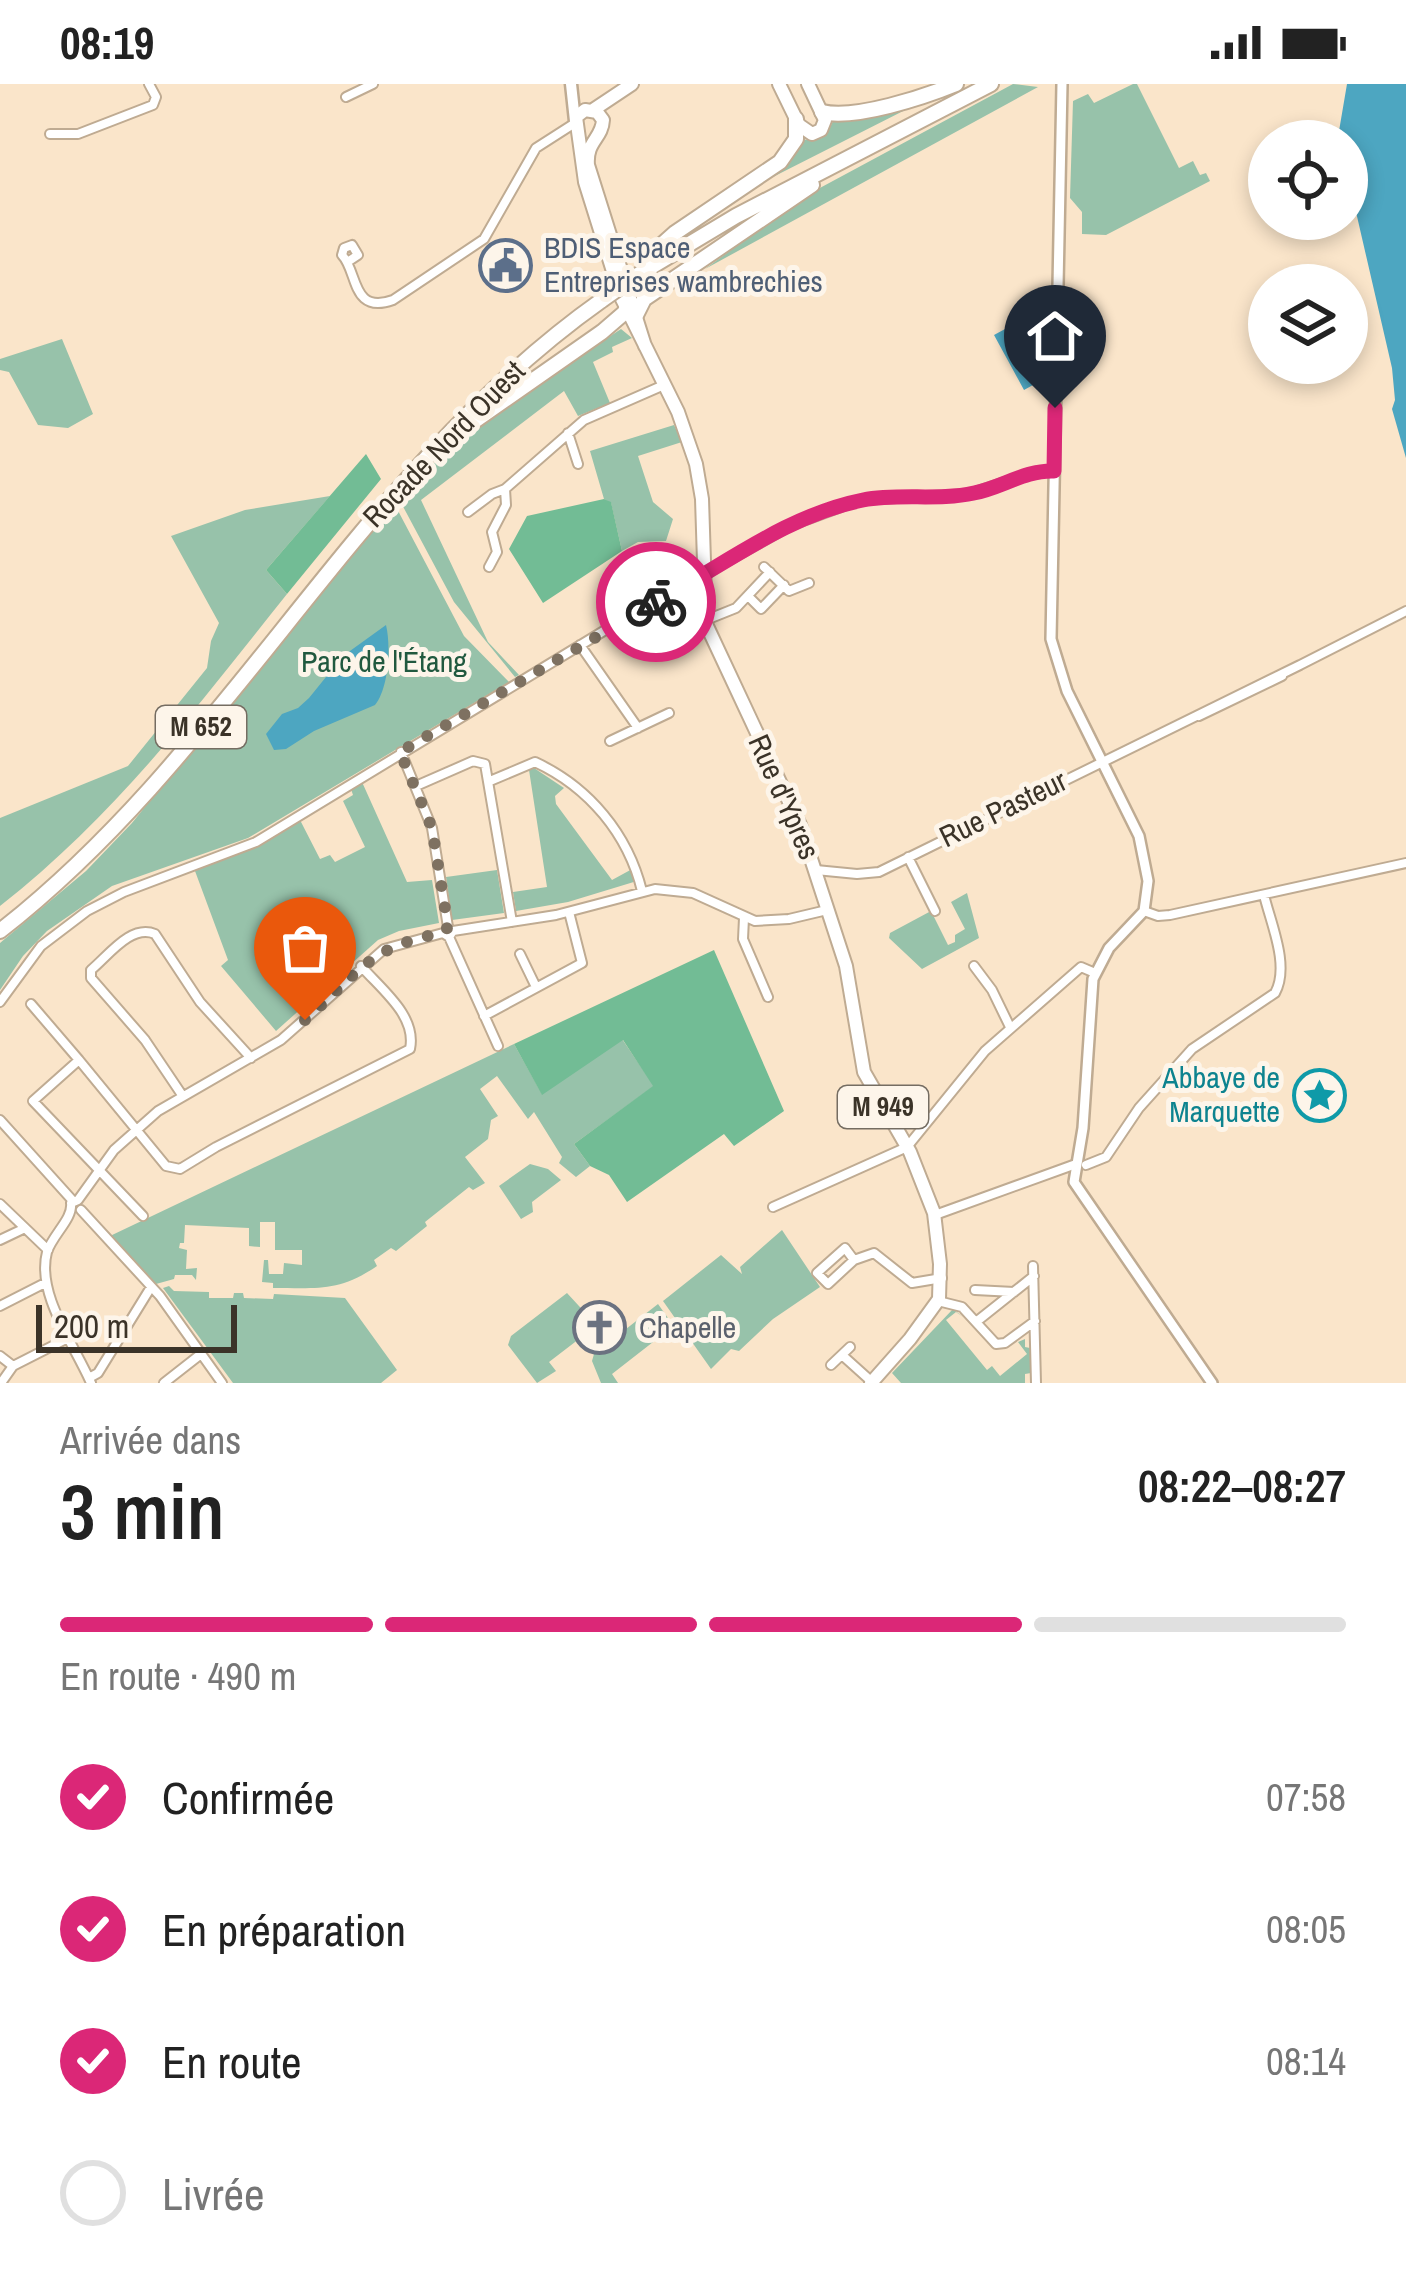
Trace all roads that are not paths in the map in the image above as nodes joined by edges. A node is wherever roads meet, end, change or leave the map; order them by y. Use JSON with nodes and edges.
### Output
{"nodes":[{"id":1,"x":149,"y":84,"type":"edge"},
{"id":2,"x":373,"y":84,"type":"edge"},
{"id":3,"x":573,"y":84,"type":"edge"},
{"id":4,"x":779,"y":84,"type":"edge"},
{"id":5,"x":808,"y":84,"type":"edge"},
{"id":6,"x":956,"y":84,"type":"edge"},
{"id":7,"x":972,"y":84,"type":"edge"},
{"id":8,"x":991,"y":84,"type":"edge"},
{"id":9,"x":1062,"y":84,"type":"edge"},
{"id":10,"x":627,"y":88,"type":"edge"},
{"id":11,"x":346,"y":97,"type":"dead end"},
{"id":12,"x":592,"y":110,"type":"junction"},
{"id":13,"x":822,"y":112,"type":"junction"},
{"id":14,"x":796,"y":119,"type":"junction"},
{"id":15,"x":576,"y":127,"type":"junction"},
{"id":16,"x":600,"y":130,"type":"junction"},
{"id":17,"x":50,"y":134,"type":"dead end"},
{"id":18,"x":876,"y":143,"type":"junction"},
{"id":19,"x":647,"y":258,"type":"junction"},
{"id":20,"x":349,"y":261,"type":"dead end"},
{"id":21,"x":634,"y":272,"type":"junction"},
{"id":22,"x":631,"y":308,"type":"junction"},
{"id":23,"x":664,"y":385,"type":"junction"},
{"id":24,"x":568,"y":433,"type":"junction"},
{"id":25,"x":578,"y":464,"type":"dead end"},
{"id":26,"x":1054,"y":471,"type":"junction"},
{"id":27,"x":403,"y":476,"type":"junction"},
{"id":28,"x":505,"y":490,"type":"junction"},
{"id":29,"x":380,"y":500,"type":"junction"},
{"id":30,"x":468,"y":512,"type":"dead end"},
{"id":31,"x":489,"y":567,"type":"dead end"},
{"id":32,"x":702,"y":576,"type":"junction"},
{"id":33,"x":809,"y":583,"type":"dead end"},
{"id":34,"x":784,"y":585,"type":"junction"},
{"id":35,"x":748,"y":596,"type":"junction"},
{"id":36,"x":1406,"y":611,"type":"edge"},
{"id":37,"x":705,"y":621,"type":"junction"},
{"id":38,"x":580,"y":644,"type":"junction"},
{"id":39,"x":669,"y":713,"type":"dead end"},
{"id":40,"x":638,"y":728,"type":"junction"},
{"id":41,"x":610,"y":741,"type":"dead end"},
{"id":42,"x":400,"y":752,"type":"junction"},
{"id":43,"x":1102,"y":762,"type":"junction"},
{"id":44,"x":490,"y":781,"type":"junction"},
{"id":45,"x":416,"y":786,"type":"junction"},
{"id":46,"x":908,"y":857,"type":"junction"},
{"id":47,"x":1406,"y":862,"type":"edge"},
{"id":48,"x":816,"y":870,"type":"junction"},
{"id":49,"x":642,"y":891,"type":"junction"},
{"id":50,"x":1264,"y":895,"type":"junction"},
{"id":51,"x":828,"y":909,"type":"junction"},
{"id":52,"x":1144,"y":910,"type":"junction"},
{"id":53,"x":935,"y":911,"type":"dead end"},
{"id":54,"x":569,"y":912,"type":"junction"},
{"id":55,"x":744,"y":919,"type":"junction"},
{"id":56,"x":0,"y":920,"type":"edge"},
{"id":57,"x":512,"y":922,"type":"junction"},
{"id":58,"x":0,"y":931,"type":"edge"},
{"id":59,"x":448,"y":932,"type":"junction"},
{"id":60,"x":520,"y":954,"type":"dead end"},
{"id":61,"x":362,"y":966,"type":"junction"},
{"id":62,"x":974,"y":966,"type":"dead end"},
{"id":63,"x":1095,"y":973,"type":"junction"},
{"id":64,"x":536,"y":987,"type":"junction"},
{"id":65,"x":768,"y":998,"type":"dead end"},
{"id":66,"x":0,"y":1002,"type":"edge"},
{"id":67,"x":31,"y":1004,"type":"dead end"},
{"id":68,"x":484,"y":1016,"type":"junction"},
{"id":69,"x":1010,"y":1027,"type":"junction"},
{"id":70,"x":498,"y":1046,"type":"dead end"},
{"id":71,"x":252,"y":1059,"type":"junction"},
{"id":72,"x":79,"y":1060,"type":"junction"},
{"id":73,"x":182,"y":1096,"type":"junction"},
{"id":74,"x":0,"y":1120,"type":"edge"},
{"id":75,"x":137,"y":1127,"type":"junction"},
{"id":76,"x":12,"y":1135,"type":"junction"},
{"id":77,"x":0,"y":1144,"type":"edge"},
{"id":78,"x":907,"y":1147,"type":"junction"},
{"id":79,"x":1080,"y":1166,"type":"junction"},
{"id":80,"x":98,"y":1172,"type":"junction"},
{"id":81,"x":0,"y":1204,"type":"edge"},
{"id":82,"x":76,"y":1206,"type":"junction"},
{"id":83,"x":773,"y":1208,"type":"dead end"},
{"id":84,"x":143,"y":1216,"type":"dead end"},
{"id":85,"x":934,"y":1216,"type":"junction"},
{"id":86,"x":23,"y":1228,"type":"junction"},
{"id":87,"x":0,"y":1240,"type":"edge"},
{"id":88,"x":48,"y":1250,"type":"junction"},
{"id":89,"x":854,"y":1260,"type":"junction"},
{"id":90,"x":942,"y":1278,"type":"junction"},
{"id":91,"x":44,"y":1287,"type":"junction"},
{"id":92,"x":151,"y":1287,"type":"junction"},
{"id":93,"x":975,"y":1290,"type":"dead end"},
{"id":94,"x":1014,"y":1292,"type":"junction"},
{"id":95,"x":940,"y":1302,"type":"junction"},
{"id":96,"x":0,"y":1306,"type":"edge"},
{"id":97,"x":1035,"y":1321,"type":"junction"},
{"id":98,"x":976,"y":1322,"type":"junction"},
{"id":99,"x":70,"y":1337,"type":"junction"},
{"id":100,"x":201,"y":1354,"type":"junction"},
{"id":101,"x":0,"y":1356,"type":"edge"},
{"id":102,"x":831,"y":1365,"type":"dead end"},
{"id":103,"x":13,"y":1366,"type":"junction"},
{"id":104,"x":90,"y":1381,"type":"edge"},
{"id":105,"x":2,"y":1383,"type":"edge"},
{"id":106,"x":164,"y":1383,"type":"edge"},
{"id":107,"x":222,"y":1383,"type":"edge"},
{"id":108,"x":871,"y":1383,"type":"edge"},
{"id":109,"x":1036,"y":1383,"type":"edge"},
{"id":110,"x":1212,"y":1383,"type":"edge"}],
"edges":[{"from":1,"to":17,"type":"street"},
{"from":2,"to":11,"type":"street"},
{"from":3,"to":12,"type":"main road","name":"Rue d'Ypres","number":"M 949"},
{"from":3,"to":15,"type":"main road","name":"Rue d'Ypres","number":"M 949"},
{"from":4,"to":14,"type":"main road"},
{"from":5,"to":13,"type":"main road"},
{"from":6,"to":13,"type":"highway"},
{"from":7,"to":19,"type":"highway","name":"Rocade Nord Ouest","number":"M 652"},
{"from":8,"to":18,"type":"highway","name":"Rocade Nord Ouest","number":"M 652"},
{"from":9,"to":26,"type":"street"},
{"from":10,"to":12,"type":"main road"},
{"from":10,"to":16,"type":"main road"},
{"from":12,"to":15,"type":"main road"},
{"from":12,"to":16,"type":"main road"},
{"from":13,"to":14,"type":"main road"},
{"from":14,"to":19,"type":"highway"},
{"from":15,"to":16,"type":"main road"},
{"from":15,"to":20,"type":"street"},
{"from":15,"to":22,"type":"main road","name":"Rue d'Ypres","number":"M 949"},
{"from":16,"to":22,"type":"main road","name":"Rue d'Ypres","number":"M 949"},
{"from":18,"to":21,"type":"highway","name":"Rocade Nord Ouest","number":"M 652"},
{"from":18,"to":22,"type":"highway"},
{"from":19,"to":21,"type":"highway","name":"Rocade Nord Ouest","number":"M 652"},
{"from":21,"to":27,"type":"highway","name":"Rocade Nord Ouest","number":"M 652","bridge":true},
{"from":22,"to":23,"type":"main road","name":"Rue d'Ypres","number":"M 949"},
{"from":22,"to":27,"type":"highway"},
{"from":23,"to":24,"type":"street"},
{"from":23,"to":32,"type":"main road","name":"Rue d'Ypres","number":"M 949"},
{"from":24,"to":25,"type":"street"},
{"from":24,"to":28,"type":"street"},
{"from":26,"to":32,"type":"street"},
{"from":26,"to":43,"type":"street"},
{"from":27,"to":29,"type":"highway","name":"Rocade Nord Ouest","number":"M 652"},
{"from":28,"to":30,"type":"street"},
{"from":28,"to":31,"type":"street"},
{"from":29,"to":56,"type":"highway","name":"Rocade Nord Ouest","number":"M 652"},
{"from":29,"to":58,"type":"highway","name":"Rocade Nord Ouest","number":"M 652"},
{"from":32,"to":37,"type":"main road","name":"Rue d'Ypres","number":"M 949"},
{"from":32,"to":38,"type":"street"},
{"from":33,"to":34,"type":"street"},
{"from":34,"to":35,"type":"street"},
{"from":34,"to":35,"type":"street"},
{"from":35,"to":37,"type":"street"},
{"from":36,"to":43,"type":"street","name":"Rue Pasteur"},
{"from":37,"to":48,"type":"main road","name":"Rue d'Ypres","number":"M 949"},
{"from":38,"to":40,"type":"street"},
{"from":38,"to":42,"type":"street"},
{"from":39,"to":40,"type":"street"},
{"from":40,"to":41,"type":"street"},
{"from":42,"to":45,"type":"street"},
{"from":42,"to":66,"type":"street"},
{"from":43,"to":46,"type":"street","name":"Rue Pasteur"},
{"from":43,"to":52,"type":"street"},
{"from":44,"to":45,"type":"street"},
{"from":44,"to":49,"type":"street"},
{"from":44,"to":57,"type":"street"},
{"from":45,"to":59,"type":"street"},
{"from":46,"to":48,"type":"street","name":"Rue Pasteur"},
{"from":46,"to":53,"type":"street"},
{"from":47,"to":50,"type":"street"},
{"from":48,"to":51,"type":"main road","name":"Rue d'Ypres","number":"M 949"},
{"from":49,"to":54,"type":"street"},
{"from":49,"to":55,"type":"street"},
{"from":50,"to":52,"type":"street"},
{"from":50,"to":79,"type":"street"},
{"from":51,"to":55,"type":"street"},
{"from":51,"to":78,"type":"main road","name":"Rue d'Ypres","number":"M 949"},
{"from":52,"to":63,"type":"street"},
{"from":54,"to":57,"type":"street"},
{"from":54,"to":64,"type":"street"},
{"from":55,"to":65,"type":"street"},
{"from":57,"to":59,"type":"street"},
{"from":59,"to":61,"type":"street"},
{"from":59,"to":68,"type":"street"},
{"from":60,"to":64,"type":"street"},
{"from":61,"to":71,"type":"street"},
{"from":61,"to":75,"type":"street"},
{"from":62,"to":69,"type":"street"},
{"from":63,"to":69,"type":"street"},
{"from":63,"to":79,"type":"street"},
{"from":64,"to":68,"type":"street"},
{"from":67,"to":72,"type":"street"},
{"from":68,"to":70,"type":"street"},
{"from":69,"to":78,"type":"street"},
{"from":71,"to":73,"type":"street"},
{"from":71,"to":73,"type":"street"},
{"from":72,"to":75,"type":"street"},
{"from":72,"to":80,"type":"street"},
{"from":73,"to":75,"type":"street"},
{"from":74,"to":76,"type":"street"},
{"from":75,"to":80,"type":"street"},
{"from":76,"to":77,"type":"street"},
{"from":76,"to":82,"type":"street"},
{"from":78,"to":83,"type":"street"},
{"from":78,"to":85,"type":"main road","name":"Rue d'Ypres","number":"M 949"},
{"from":79,"to":85,"type":"street"},
{"from":79,"to":110,"type":"street"},
{"from":80,"to":82,"type":"street"},
{"from":80,"to":84,"type":"street"},
{"from":81,"to":86,"type":"street"},
{"from":82,"to":88,"type":"street"},
{"from":82,"to":92,"type":"street"},
{"from":85,"to":90,"type":"main road","name":"Rue d'Ypres","number":"M 949"},
{"from":86,"to":87,"type":"street"},
{"from":86,"to":88,"type":"street"},
{"from":88,"to":91,"type":"street"},
{"from":89,"to":89,"type":"street"},
{"from":89,"to":90,"type":"street"},
{"from":90,"to":95,"type":"main road","number":"M 949"},
{"from":91,"to":96,"type":"street"},
{"from":91,"to":99,"type":"street"},
{"from":92,"to":100,"type":"street"},
{"from":92,"to":104,"type":"street"},
{"from":93,"to":94,"type":"street"},
{"from":94,"to":97,"type":"street"},
{"from":94,"to":98,"type":"street"},
{"from":95,"to":98,"type":"street"},
{"from":95,"to":108,"type":"main road","number":"M 949"},
{"from":97,"to":98,"type":"street"},
{"from":97,"to":109,"type":"street"},
{"from":99,"to":103,"type":"street"},
{"from":99,"to":104,"type":"street"},
{"from":100,"to":106,"type":"street"},
{"from":100,"to":107,"type":"street"},
{"from":101,"to":103,"type":"street"},
{"from":102,"to":108,"type":"street"},
{"from":103,"to":105,"type":"street"}]}
